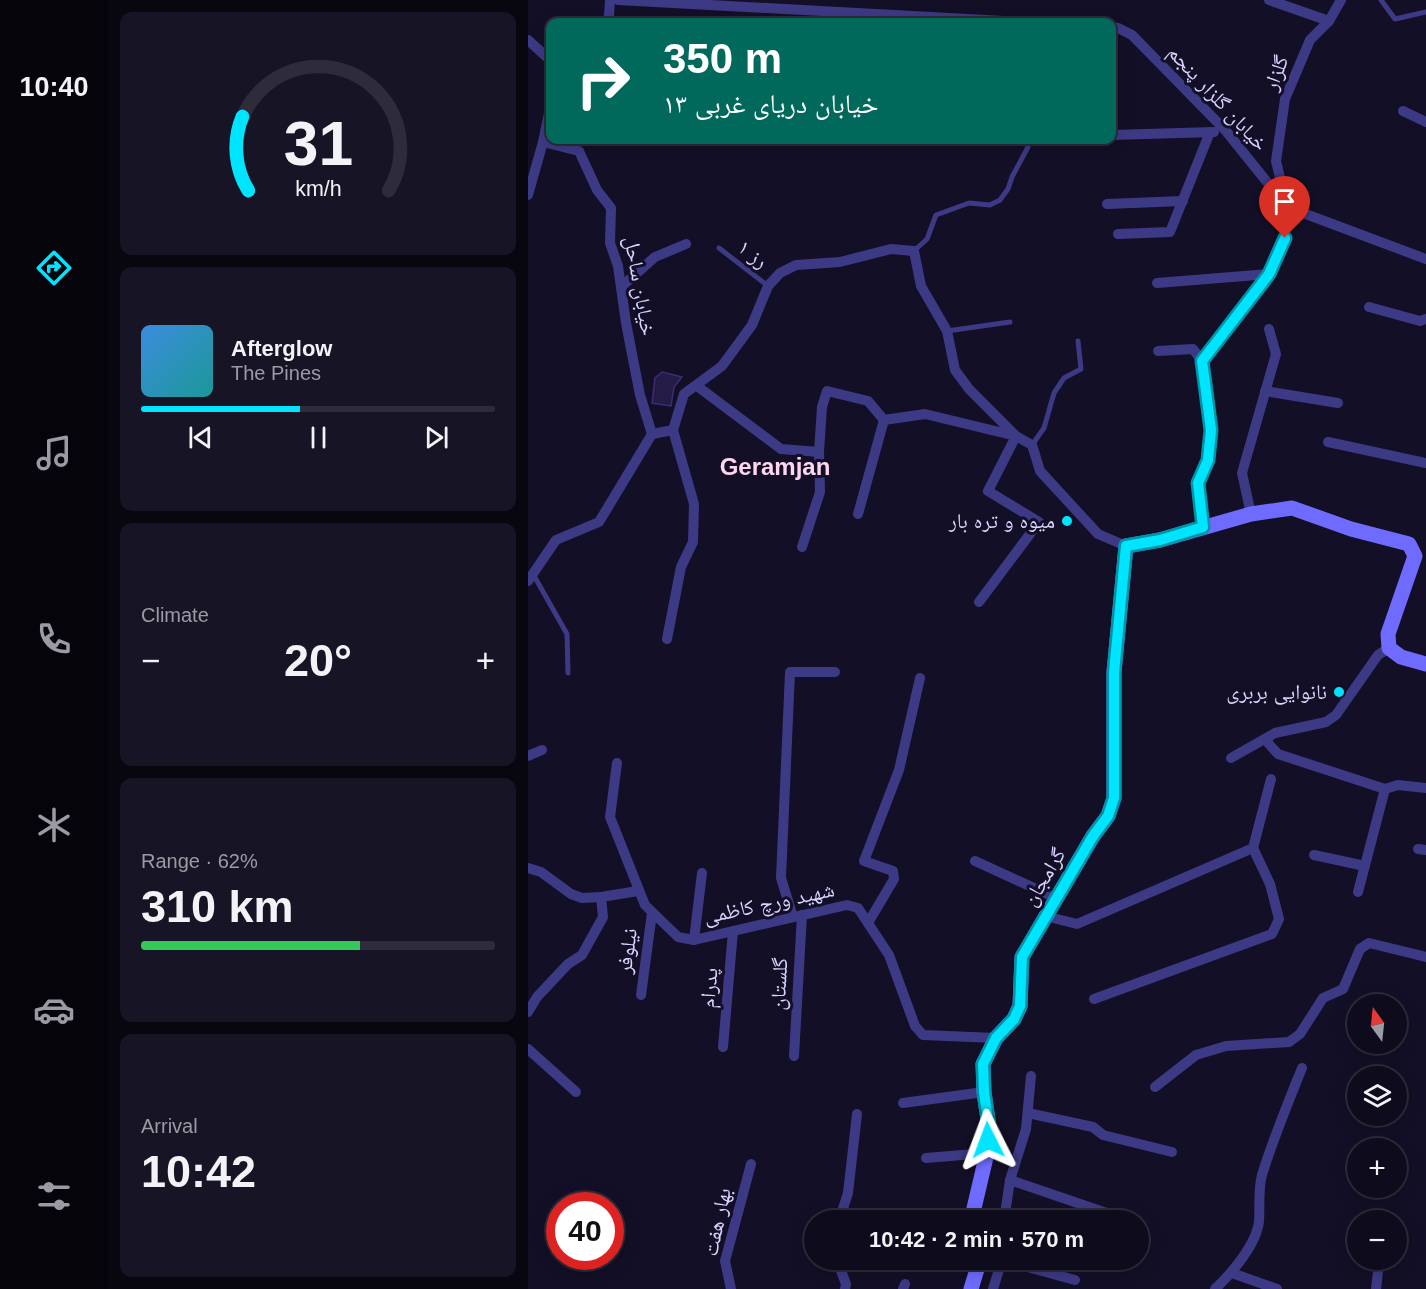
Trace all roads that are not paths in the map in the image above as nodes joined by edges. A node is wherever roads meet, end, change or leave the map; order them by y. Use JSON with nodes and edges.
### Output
{"nodes":[{"id":1,"x":610,"y":0,"type":"edge"},
{"id":2,"x":618,"y":0,"type":"edge"},
{"id":3,"x":1269,"y":0,"type":"edge"},
{"id":4,"x":1341,"y":0,"type":"edge"},
{"id":5,"x":1381,"y":0,"type":"edge"},
{"id":6,"x":1426,"y":15,"type":"edge"},
{"id":7,"x":608,"y":18,"type":"edge"},
{"id":8,"x":950,"y":18,"type":"edge"},
{"id":9,"x":1329,"y":21,"type":"junction"},
{"id":10,"x":1116,"y":28,"type":"edge"},
{"id":11,"x":528,"y":40,"type":"edge"},
{"id":12,"x":546,"y":56,"type":"edge"},
{"id":13,"x":1403,"y":111,"type":"dead end"},
{"id":14,"x":1426,"y":122,"type":"edge"},
{"id":15,"x":546,"y":127,"type":"edge"},
{"id":16,"x":1226,"y":131,"type":"junction"},
{"id":17,"x":1210,"y":132,"type":"junction"},
{"id":18,"x":1116,"y":135,"type":"edge"},
{"id":19,"x":543,"y":142,"type":"junction"},
{"id":20,"x":546,"y":143,"type":"edge"},
{"id":21,"x":550,"y":144,"type":"edge"},
{"id":22,"x":1027,"y":144,"type":"edge"},
{"id":23,"x":530,"y":177,"type":"edge"},
{"id":24,"x":528,"y":195,"type":"edge"},
{"id":25,"x":1183,"y":201,"type":"junction"},
{"id":26,"x":1107,"y":204,"type":"dead end"},
{"id":27,"x":1287,"y":207,"type":"junction"},
{"id":28,"x":1118,"y":234,"type":"dead end"},
{"id":29,"x":686,"y":244,"type":"dead end"},
{"id":30,"x":719,"y":248,"type":"dead end"},
{"id":31,"x":914,"y":251,"type":"junction"},
{"id":32,"x":1426,"y":259,"type":"edge"},
{"id":33,"x":1269,"y":274,"type":"junction"},
{"id":34,"x":1156,"y":283,"type":"dead end"},
{"id":35,"x":768,"y":286,"type":"junction"},
{"id":36,"x":621,"y":287,"type":"junction"},
{"id":37,"x":1369,"y":307,"type":"dead end"},
{"id":38,"x":1426,"y":319,"type":"edge"},
{"id":39,"x":1010,"y":322,"type":"dead end"},
{"id":40,"x":1269,"y":329,"type":"dead end"},
{"id":41,"x":947,"y":331,"type":"junction"},
{"id":42,"x":1078,"y":341,"type":"dead end"},
{"id":43,"x":1158,"y":351,"type":"dead end"},
{"id":44,"x":1202,"y":361,"type":"junction"},
{"id":45,"x":697,"y":386,"type":"junction"},
{"id":46,"x":1265,"y":391,"type":"junction"},
{"id":47,"x":1338,"y":403,"type":"dead end"},
{"id":48,"x":884,"y":420,"type":"junction"},
{"id":49,"x":673,"y":430,"type":"junction"},
{"id":50,"x":652,"y":434,"type":"junction"},
{"id":51,"x":1016,"y":435,"type":"junction"},
{"id":52,"x":1328,"y":442,"type":"dead end"},
{"id":53,"x":1032,"y":445,"type":"junction"},
{"id":54,"x":819,"y":452,"type":"junction"},
{"id":55,"x":1426,"y":463,"type":"edge"},
{"id":56,"x":858,"y":514,"type":"dead end"},
{"id":57,"x":1251,"y":514,"type":"junction"},
{"id":58,"x":1203,"y":527,"type":"junction"},
{"id":59,"x":1126,"y":546,"type":"junction"},
{"id":60,"x":802,"y":547,"type":"dead end"},
{"id":61,"x":530,"y":577,"type":"edge"},
{"id":62,"x":979,"y":602,"type":"dead end"},
{"id":63,"x":667,"y":639,"type":"dead end"},
{"id":64,"x":1389,"y":648,"type":"junction"},
{"id":65,"x":1426,"y":664,"type":"edge"},
{"id":66,"x":835,"y":672,"type":"dead end"},
{"id":67,"x":568,"y":673,"type":"dead end"},
{"id":68,"x":920,"y":678,"type":"dead end"},
{"id":69,"x":1268,"y":738,"type":"junction"},
{"id":70,"x":542,"y":750,"type":"dead end"},
{"id":71,"x":528,"y":756,"type":"edge"},
{"id":72,"x":1231,"y":758,"type":"dead end"},
{"id":73,"x":617,"y":763,"type":"dead end"},
{"id":74,"x":1271,"y":779,"type":"dead end"},
{"id":75,"x":1426,"y":788,"type":"edge"},
{"id":76,"x":1385,"y":789,"type":"junction"},
{"id":77,"x":1253,"y":848,"type":"junction"},
{"id":78,"x":1314,"y":855,"type":"dead end"},
{"id":79,"x":975,"y":861,"type":"dead end"},
{"id":80,"x":1365,"y":866,"type":"junction"},
{"id":81,"x":528,"y":868,"type":"edge"},
{"id":82,"x":702,"y":873,"type":"dead end"},
{"id":83,"x":638,"y":891,"type":"junction"},
{"id":84,"x":1358,"y":892,"type":"dead end"},
{"id":85,"x":601,"y":897,"type":"junction"},
{"id":86,"x":1056,"y":898,"type":"junction"},
{"id":87,"x":652,"y":913,"type":"junction"},
{"id":88,"x":797,"y":916,"type":"junction"},
{"id":89,"x":1045,"y":916,"type":"junction"},
{"id":90,"x":868,"y":923,"type":"junction"},
{"id":91,"x":733,"y":931,"type":"junction"},
{"id":92,"x":694,"y":940,"type":"junction"},
{"id":93,"x":1426,"y":957,"type":"edge"},
{"id":94,"x":641,"y":995,"type":"dead end"},
{"id":95,"x":1094,"y":999,"type":"dead end"},
{"id":96,"x":528,"y":1011,"type":"edge"},
{"id":97,"x":996,"y":1038,"type":"junction"},
{"id":98,"x":723,"y":1047,"type":"dead end"},
{"id":99,"x":528,"y":1049,"type":"edge"},
{"id":100,"x":794,"y":1056,"type":"dead end"},
{"id":101,"x":1302,"y":1068,"type":"dead end"},
{"id":102,"x":1031,"y":1076,"type":"dead end"},
{"id":103,"x":1155,"y":1087,"type":"dead end"},
{"id":104,"x":576,"y":1092,"type":"dead end"},
{"id":105,"x":984,"y":1092,"type":"junction"},
{"id":106,"x":903,"y":1103,"type":"dead end"},
{"id":107,"x":1028,"y":1113,"type":"junction"},
{"id":108,"x":857,"y":1114,"type":"dead end"},
{"id":109,"x":1172,"y":1152,"type":"dead end"},
{"id":110,"x":987,"y":1153,"type":"junction"},
{"id":111,"x":926,"y":1158,"type":"dead end"},
{"id":112,"x":751,"y":1164,"type":"dead end"},
{"id":113,"x":1010,"y":1180,"type":"junction"},
{"id":114,"x":843,"y":1210,"type":"edge"},
{"id":115,"x":974,"y":1210,"type":"edge"},
{"id":116,"x":1006,"y":1210,"type":"edge"},
{"id":117,"x":1098,"y":1210,"type":"edge"},
{"id":118,"x":841,"y":1270,"type":"edge"},
{"id":119,"x":977,"y":1270,"type":"edge"},
{"id":120,"x":999,"y":1270,"type":"edge"},
{"id":121,"x":1037,"y":1270,"type":"edge"},
{"id":122,"x":1378,"y":1270,"type":"edge"},
{"id":123,"x":1232,"y":1273,"type":"junction"},
{"id":124,"x":1075,"y":1281,"type":"dead end"},
{"id":125,"x":731,"y":1289,"type":"edge"},
{"id":126,"x":845,"y":1289,"type":"edge"},
{"id":127,"x":971,"y":1289,"type":"edge"},
{"id":128,"x":993,"y":1289,"type":"edge"},
{"id":129,"x":1215,"y":1289,"type":"edge"},
{"id":130,"x":1277,"y":1289,"type":"edge"},
{"id":131,"x":1376,"y":1289,"type":"edge"}],
"edges":[{"from":1,"to":7,"type":"street"},
{"from":2,"to":8,"type":"street"},
{"from":3,"to":9,"type":"street"},
{"from":4,"to":9,"type":"street","name":"گلزار"},
{"from":5,"to":6,"type":"lane"},
{"from":9,"to":27,"type":"street","name":"گلزار"},
{"from":10,"to":16,"type":"street","name":"خیابان گلزار پنجم"},
{"from":11,"to":12,"type":"street"},
{"from":13,"to":14,"type":"street"},
{"from":15,"to":19,"type":"street"},
{"from":16,"to":17,"type":"street"},
{"from":16,"to":27,"type":"street","name":"خیابان گلزار پنجم"},
{"from":17,"to":18,"type":"street"},
{"from":17,"to":25,"type":"street"},
{"from":19,"to":20,"type":"street","name":"خیابان ساحل"},
{"from":19,"to":23,"type":"street"},
{"from":21,"to":36,"type":"street","name":"خیابان ساحل"},
{"from":22,"to":31,"type":"lane"},
{"from":23,"to":24,"type":"street"},
{"from":25,"to":26,"type":"street"},
{"from":25,"to":28,"type":"street"},
{"from":27,"to":32,"type":"street"},
{"from":27,"to":33,"type":"street","name":"گلزار"},
{"from":29,"to":36,"type":"street"},
{"from":30,"to":35,"type":"lane","name":"رز ۱"},
{"from":31,"to":35,"type":"street"},
{"from":31,"to":41,"type":"street"},
{"from":33,"to":34,"type":"street"},
{"from":33,"to":44,"type":"street","name":"گلزار"},
{"from":35,"to":45,"type":"street"},
{"from":36,"to":50,"type":"street","name":"خیابان ساحل"},
{"from":37,"to":38,"type":"street"},
{"from":39,"to":41,"type":"lane"},
{"from":40,"to":46,"type":"street"},
{"from":41,"to":51,"type":"street"},
{"from":42,"to":53,"type":"lane"},
{"from":43,"to":44,"type":"street"},
{"from":44,"to":58,"type":"street"},
{"from":45,"to":49,"type":"street"},
{"from":45,"to":54,"type":"street"},
{"from":46,"to":47,"type":"street"},
{"from":46,"to":57,"type":"street"},
{"from":48,"to":51,"type":"street"},
{"from":48,"to":54,"type":"street"},
{"from":48,"to":56,"type":"street"},
{"from":49,"to":50,"type":"street"},
{"from":49,"to":63,"type":"street"},
{"from":50,"to":61,"type":"street"},
{"from":51,"to":53,"type":"street"},
{"from":51,"to":62,"type":"street"},
{"from":52,"to":55,"type":"street"},
{"from":53,"to":59,"type":"street"},
{"from":54,"to":60,"type":"street"},
{"from":57,"to":58,"type":"street"},
{"from":57,"to":64,"type":"street"},
{"from":58,"to":59,"type":"street"},
{"from":59,"to":86,"type":"street","name":"گرامجان"},
{"from":61,"to":67,"type":"lane"},
{"from":64,"to":65,"type":"street"},
{"from":64,"to":69,"type":"street"},
{"from":66,"to":88,"type":"street"},
{"from":68,"to":90,"type":"street"},
{"from":69,"to":72,"type":"street"},
{"from":69,"to":76,"type":"street"},
{"from":70,"to":71,"type":"street"},
{"from":73,"to":83,"type":"street","name":"شهید ورچ کاظمی"},
{"from":74,"to":77,"type":"street"},
{"from":75,"to":76,"type":"street"},
{"from":76,"to":80,"type":"street"},
{"from":77,"to":89,"type":"street"},
{"from":77,"to":95,"type":"street"},
{"from":78,"to":80,"type":"street"},
{"from":79,"to":86,"type":"street"},
{"from":80,"to":84,"type":"street"},
{"from":81,"to":85,"type":"street"},
{"from":82,"to":92,"type":"street"},
{"from":83,"to":85,"type":"street"},
{"from":83,"to":87,"type":"street","name":"شهید ورچ کاظمی"},
{"from":85,"to":96,"type":"street"},
{"from":86,"to":89,"type":"street","name":"گرامجان"},
{"from":87,"to":92,"type":"street","name":"شهید ورچ کاظمی"},
{"from":87,"to":94,"type":"street","name":"نیلوفر"},
{"from":88,"to":90,"type":"street","name":"شهید ورچ کاظمی"},
{"from":88,"to":91,"type":"street","name":"شهید ورچ کاظمی"},
{"from":88,"to":100,"type":"street","name":"گلستان"},
{"from":89,"to":97,"type":"street","name":"گرامجان"},
{"from":90,"to":97,"type":"street","name":"شهید ورچ کاظمی"},
{"from":91,"to":92,"type":"street","name":"شهید ورچ کاظمی"},
{"from":91,"to":98,"type":"street","name":"پدرام"},
{"from":93,"to":103,"type":"street"},
{"from":97,"to":105,"type":"street","name":"گرامجان"},
{"from":99,"to":104,"type":"street"},
{"from":101,"to":123,"type":"street"},
{"from":102,"to":107,"type":"street"},
{"from":105,"to":106,"type":"street"},
{"from":105,"to":110,"type":"street","name":"گرامجان"},
{"from":107,"to":109,"type":"street"},
{"from":107,"to":113,"type":"street"},
{"from":108,"to":114,"type":"street"},
{"from":110,"to":111,"type":"street"},
{"from":110,"to":115,"type":"street","name":"گرامجان"},
{"from":112,"to":125,"type":"street","name":"بهار هفت"},
{"from":113,"to":116,"type":"street"},
{"from":113,"to":117,"type":"street"},
{"from":118,"to":126,"type":"street"},
{"from":119,"to":127,"type":"street"},
{"from":120,"to":128,"type":"street"},
{"from":121,"to":124,"type":"street"},
{"from":122,"to":131,"type":"street"},
{"from":123,"to":129,"type":"street"},
{"from":123,"to":130,"type":"street"}]}
